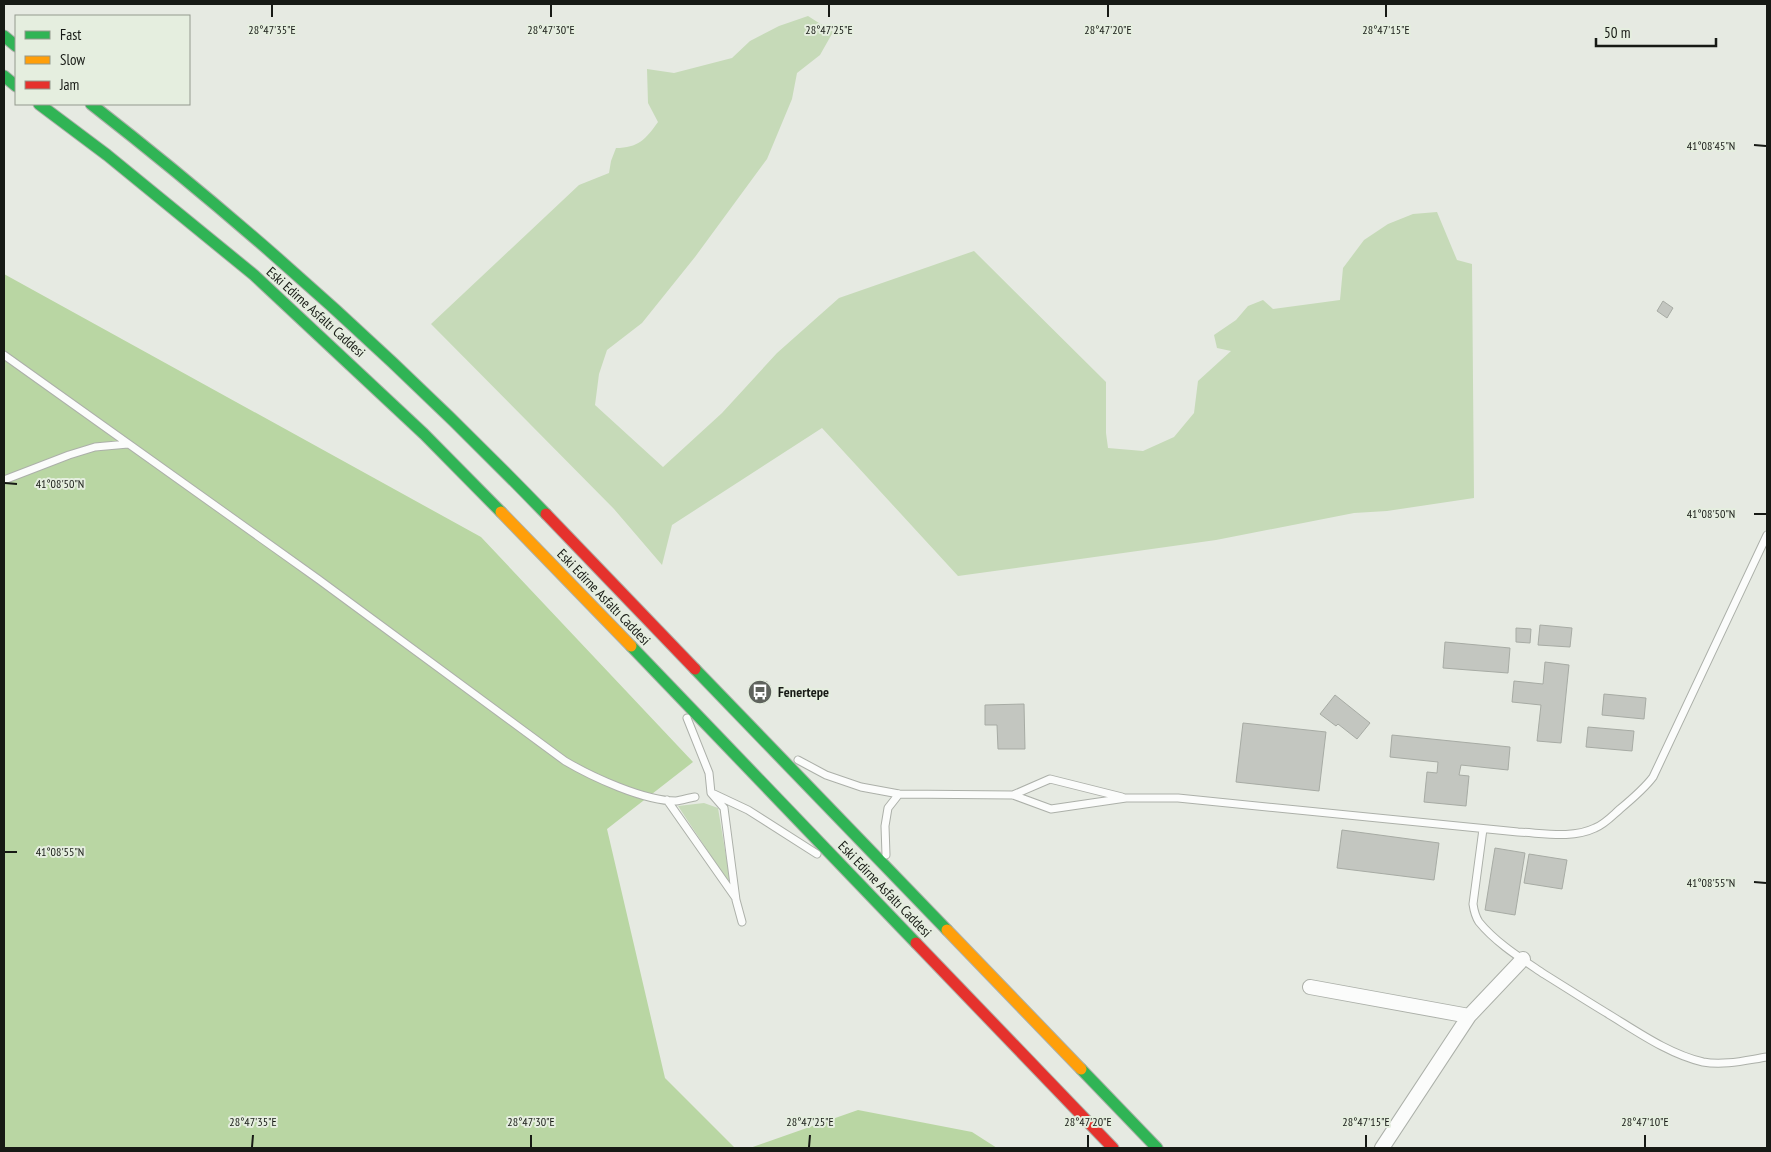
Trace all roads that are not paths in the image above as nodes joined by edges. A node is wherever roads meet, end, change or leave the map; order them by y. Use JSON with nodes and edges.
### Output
{"nodes":[{"id":1,"x":4,"y":36,"type":"edge"},
{"id":2,"x":15,"y":45,"type":"edge"},
{"id":3,"x":4,"y":76,"type":"edge"},
{"id":4,"x":15,"y":85,"type":"edge"},
{"id":5,"x":40,"y":105,"type":"edge"},
{"id":6,"x":92,"y":105,"type":"edge"},
{"id":7,"x":4,"y":355,"type":"edge"},
{"id":8,"x":128,"y":444,"type":"junction"},
{"id":9,"x":4,"y":480,"type":"edge"},
{"id":10,"x":1767,"y":535,"type":"edge"},
{"id":11,"x":678,"y":697,"type":"junction"},
{"id":12,"x":763,"y":739,"type":"junction"},
{"id":13,"x":711,"y":793,"type":"junction"},
{"id":14,"x":899,"y":794,"type":"junction"},
{"id":15,"x":1013,"y":795,"type":"junction"},
{"id":16,"x":695,"y":797,"type":"dead end"},
{"id":17,"x":1126,"y":798,"type":"junction"},
{"id":18,"x":667,"y":800,"type":"junction"},
{"id":19,"x":1483,"y":828,"type":"junction"},
{"id":20,"x":887,"y":868,"type":"junction"},
{"id":21,"x":851,"y":876,"type":"junction"},
{"id":22,"x":736,"y":900,"type":"junction"},
{"id":23,"x":742,"y":922,"type":"dead end"},
{"id":24,"x":1522,"y":960,"type":"junction"},
{"id":25,"x":1310,"y":987,"type":"dead end"},
{"id":26,"x":1469,"y":1016,"type":"junction"},
{"id":27,"x":1767,"y":1057,"type":"edge"},
{"id":28,"x":1113,"y":1148,"type":"edge"},
{"id":29,"x":1157,"y":1148,"type":"edge"},
{"id":30,"x":1382,"y":1148,"type":"edge"}],
"edges":[{"from":1,"to":2,"type":"highway"},
{"from":3,"to":4,"type":"highway"},
{"from":5,"to":11,"type":"highway","name":"Eski Edirne Asfaltı Caddesi"},
{"from":6,"to":12,"type":"highway","name":"Eski Edirne Asfaltı Caddesi"},
{"from":7,"to":8,"type":"lane"},
{"from":8,"to":9,"type":"lane"},
{"from":8,"to":18,"type":"lane"},
{"from":10,"to":19,"type":"lane"},
{"from":11,"to":13,"type":"lane"},
{"from":11,"to":21,"type":"highway","name":"Eski Edirne Asfaltı Caddesi"},
{"from":12,"to":14,"type":"lane"},
{"from":12,"to":20,"type":"highway","name":"Eski Edirne Asfaltı Caddesi"},
{"from":13,"to":21,"type":"lane"},
{"from":13,"to":22,"type":"lane"},
{"from":14,"to":15,"type":"lane"},
{"from":14,"to":20,"type":"lane"},
{"from":15,"to":17,"type":"lane"},
{"from":15,"to":17,"type":"lane"},
{"from":16,"to":18,"type":"lane"},
{"from":17,"to":19,"type":"lane"},
{"from":18,"to":22,"type":"lane"},
{"from":19,"to":24,"type":"lane"},
{"from":20,"to":29,"type":"highway","name":"Eski Edirne Asfaltı Caddesi"},
{"from":21,"to":28,"type":"highway","name":"Eski Edirne Asfaltı Caddesi"},
{"from":22,"to":23,"type":"lane"},
{"from":24,"to":26,"type":"street"},
{"from":24,"to":27,"type":"lane"},
{"from":25,"to":26,"type":"street"},
{"from":26,"to":30,"type":"street"}]}
